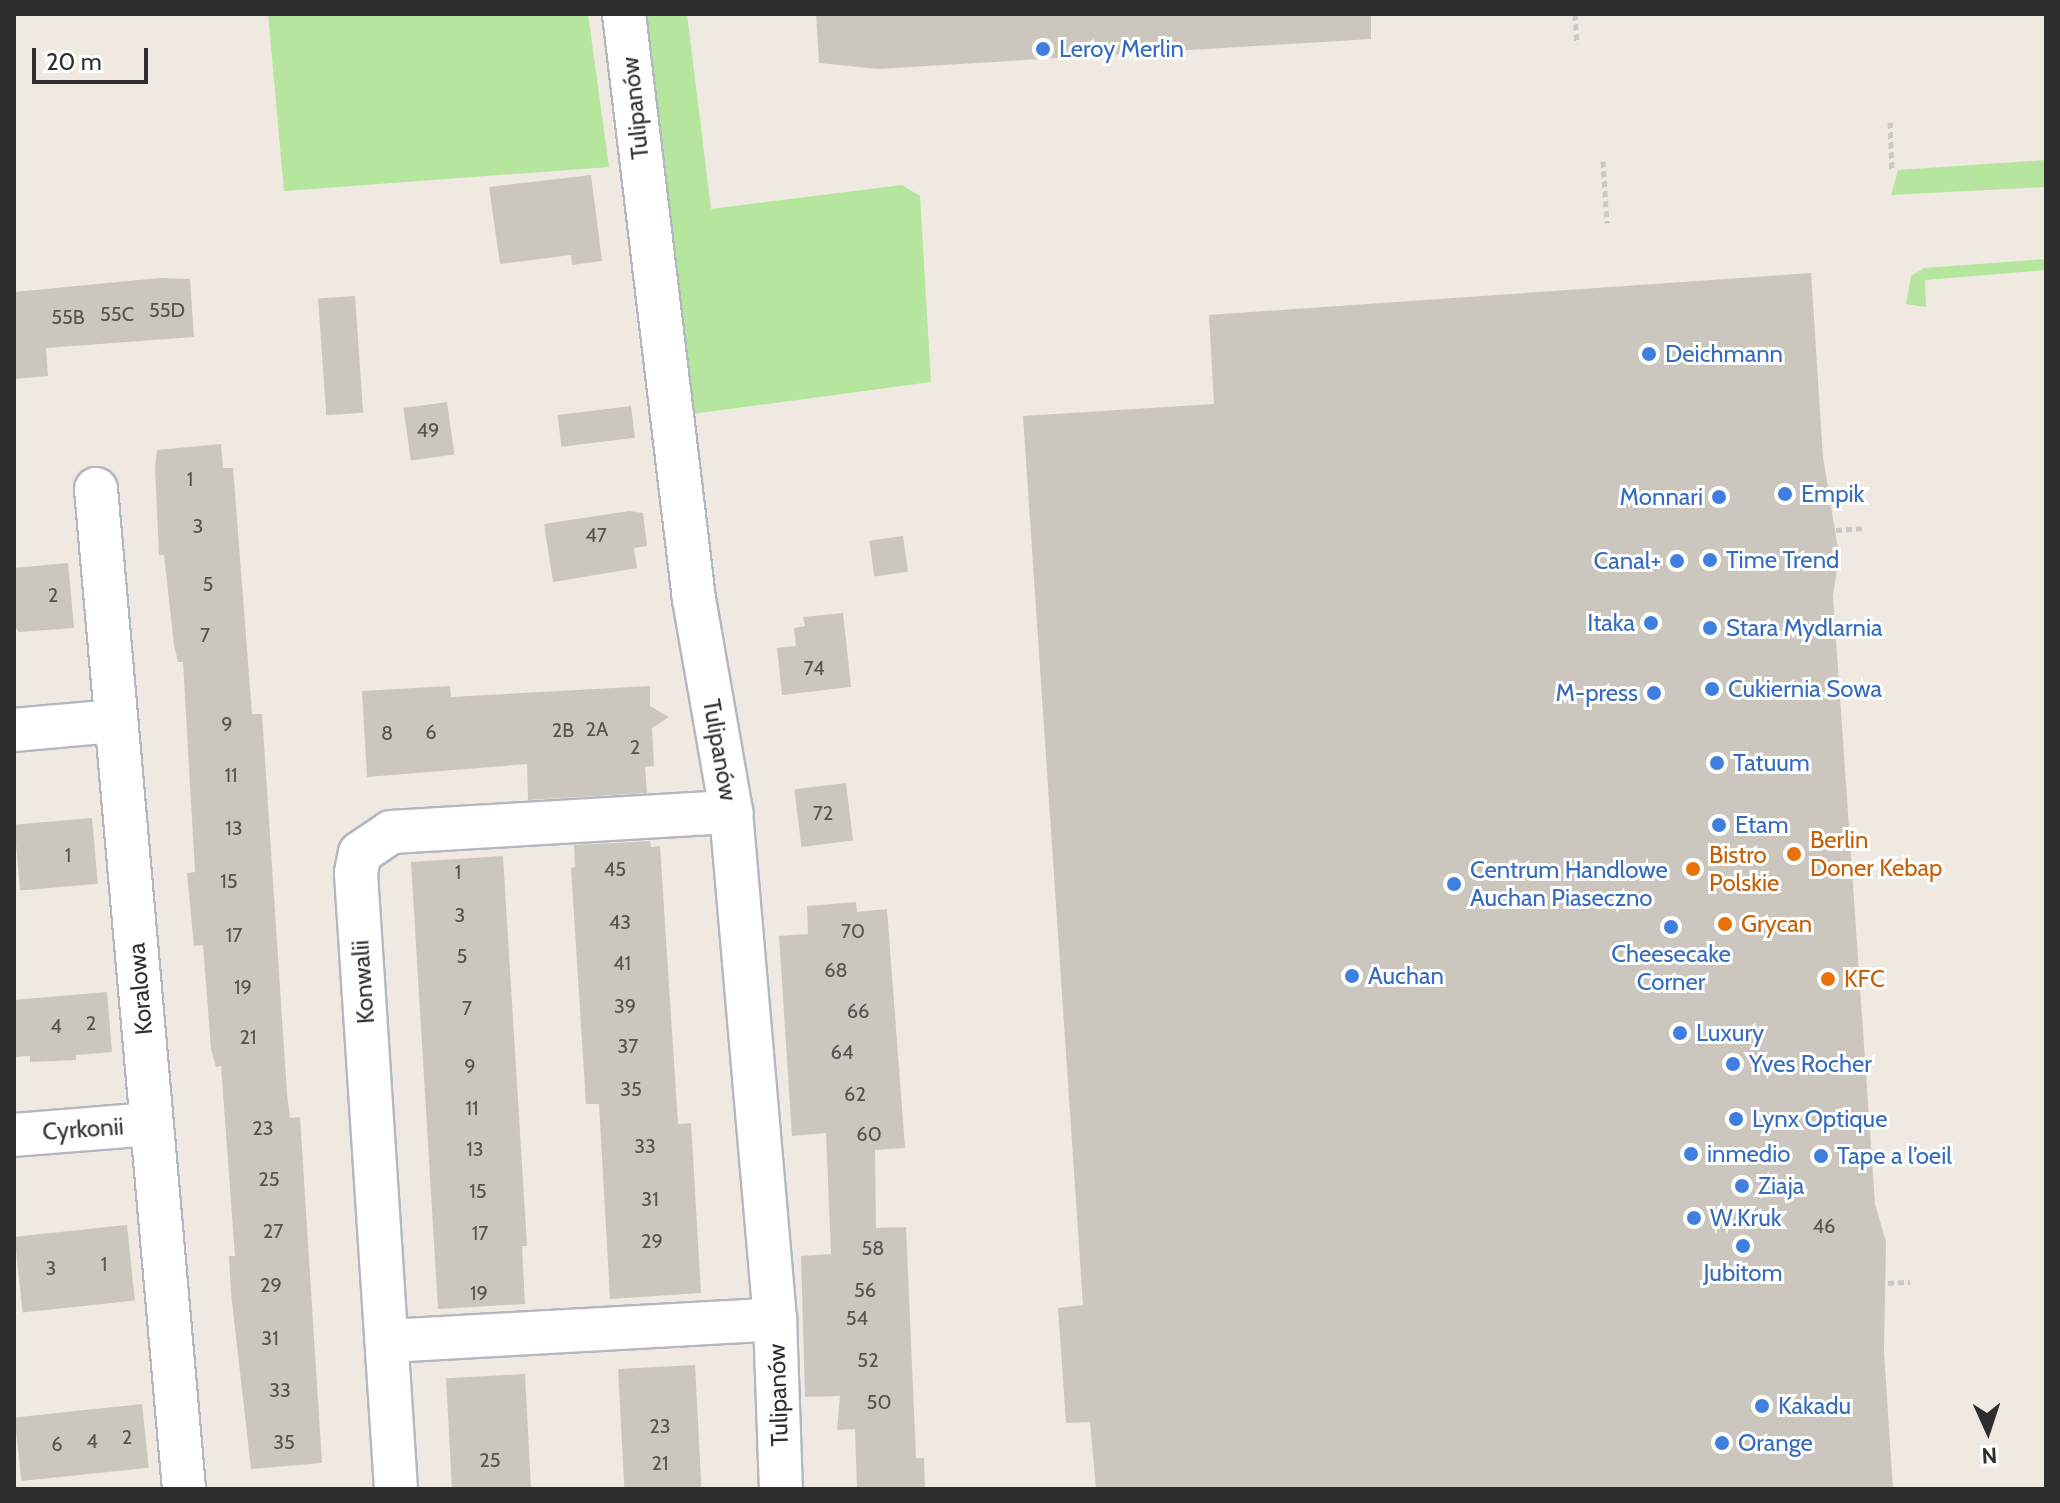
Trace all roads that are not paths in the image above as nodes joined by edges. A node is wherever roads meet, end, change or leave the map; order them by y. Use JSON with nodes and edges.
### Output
{"nodes":[{"id":1,"x":624,"y":14,"type":"edge"},
{"id":2,"x":96,"y":489,"type":"dead end"},
{"id":3,"x":115,"y":721,"type":"junction"},
{"id":4,"x":14,"y":730,"type":"edge"},
{"id":5,"x":731,"y":812,"type":"junction"},
{"id":6,"x":152,"y":1124,"type":"junction"},
{"id":7,"x":14,"y":1135,"type":"edge"},
{"id":8,"x":775,"y":1319,"type":"junction"},
{"id":9,"x":387,"y":1341,"type":"junction"},
{"id":10,"x":184,"y":1489,"type":"edge"},
{"id":11,"x":396,"y":1489,"type":"edge"},
{"id":12,"x":781,"y":1489,"type":"edge"}],
"edges":[{"from":1,"to":5,"type":"street","name":"Tulipanów"},
{"from":2,"to":3,"type":"street","name":"Koralowa"},
{"from":3,"to":4,"type":"street"},
{"from":3,"to":6,"type":"street","name":"Koralowa"},
{"from":5,"to":8,"type":"street","name":"Tulipanów"},
{"from":5,"to":9,"type":"street","name":"Konwalii"},
{"from":6,"to":7,"type":"street","name":"Cyrkonii"},
{"from":6,"to":10,"type":"street","name":"Koralowa"},
{"from":8,"to":9,"type":"street"},
{"from":8,"to":12,"type":"street","name":"Tulipanów"},
{"from":9,"to":11,"type":"street","name":"Konwalii"}]}
